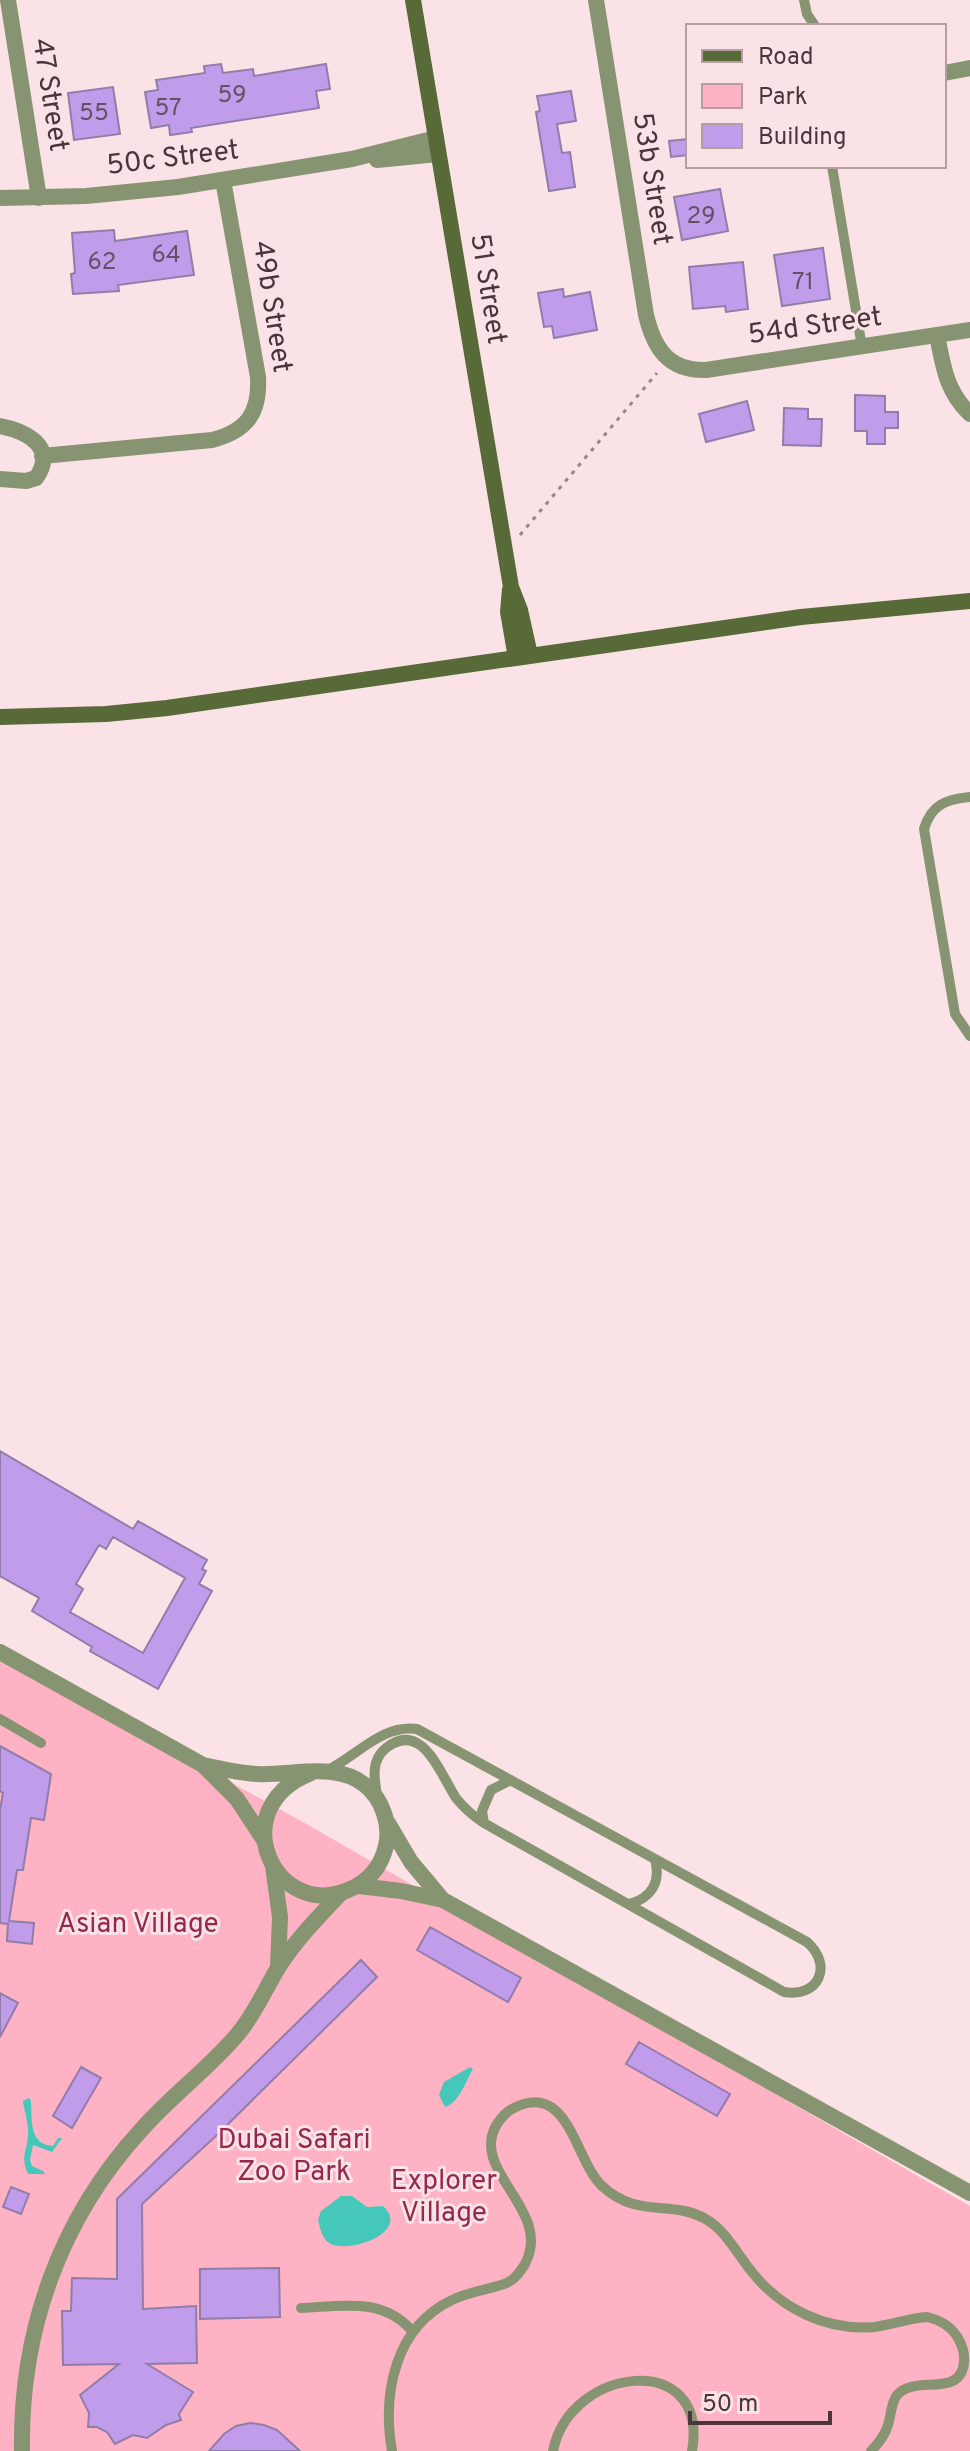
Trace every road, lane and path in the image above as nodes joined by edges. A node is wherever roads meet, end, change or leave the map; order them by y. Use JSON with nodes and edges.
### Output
{"nodes":[{"id":1,"x":8,"y":0,"type":"edge"},
{"id":2,"x":413,"y":0,"type":"edge"},
{"id":3,"x":596,"y":0,"type":"edge"},
{"id":4,"x":804,"y":0,"type":"edge"},
{"id":5,"x":814,"y":24,"type":"edge"},
{"id":6,"x":970,"y":68,"type":"edge"},
{"id":7,"x":946,"y":73,"type":"edge"},
{"id":8,"x":437,"y":146,"type":"junction"},
{"id":9,"x":832,"y":168,"type":"edge"},
{"id":10,"x":223,"y":180,"type":"junction"},
{"id":11,"x":0,"y":198,"type":"edge"},
{"id":12,"x":39,"y":198,"type":"junction"},
{"id":13,"x":970,"y":330,"type":"edge"},
{"id":14,"x":937,"y":335,"type":"junction"},
{"id":15,"x":862,"y":347,"type":"junction"},
{"id":16,"x":669,"y":360,"type":"junction"},
{"id":17,"x":970,"y":414,"type":"edge"},
{"id":18,"x":0,"y":426,"type":"edge"},
{"id":19,"x":42,"y":456,"type":"junction"},
{"id":20,"x":0,"y":479,"type":"edge"},
{"id":21,"x":505,"y":554,"type":"junction"},
{"id":22,"x":970,"y":601,"type":"edge"},
{"id":23,"x":523,"y":656,"type":"junction"},
{"id":24,"x":0,"y":717,"type":"edge"},
{"id":25,"x":970,"y":797,"type":"edge"},
{"id":26,"x":970,"y":1036,"type":"edge"},
{"id":27,"x":0,"y":1652,"type":"edge"},
{"id":28,"x":0,"y":1719,"type":"edge"},
{"id":29,"x":41,"y":1743,"type":"dead end"},
{"id":30,"x":203,"y":1765,"type":"junction"},
{"id":31,"x":317,"y":1772,"type":"junction"},
{"id":32,"x":511,"y":1780,"type":"junction"},
{"id":33,"x":378,"y":1801,"type":"junction"},
{"id":34,"x":386,"y":1818,"type":"junction"},
{"id":35,"x":484,"y":1823,"type":"junction"},
{"id":36,"x":264,"y":1840,"type":"junction"},
{"id":37,"x":655,"y":1859,"type":"junction"},
{"id":38,"x":273,"y":1866,"type":"junction"},
{"id":39,"x":359,"y":1886,"type":"junction"},
{"id":40,"x":341,"y":1893,"type":"junction"},
{"id":41,"x":443,"y":1900,"type":"junction"},
{"id":42,"x":629,"y":1904,"type":"junction"},
{"id":43,"x":278,"y":1968,"type":"junction"},
{"id":44,"x":970,"y":2193,"type":"edge"},
{"id":45,"x":301,"y":2308,"type":"dead end"},
{"id":46,"x":412,"y":2331,"type":"junction"},
{"id":47,"x":22,"y":2451,"type":"edge"},
{"id":48,"x":392,"y":2451,"type":"edge"},
{"id":49,"x":553,"y":2451,"type":"edge"},
{"id":50,"x":692,"y":2451,"type":"edge"},
{"id":51,"x":871,"y":2451,"type":"edge"}],
"edges":[{"from":1,"to":12,"type":"street","name":"47 Street"},
{"from":2,"to":8,"type":"street","name":"51 Street"},
{"from":3,"to":16,"type":"street","name":"53b Street"},
{"from":4,"to":5,"type":"lane"},
{"from":6,"to":7,"type":"street"},
{"from":8,"to":10,"type":"street","name":"50c Street"},
{"from":8,"to":21,"type":"street","name":"51 Street"},
{"from":9,"to":15,"type":"lane"},
{"from":10,"to":12,"type":"street","name":"50c Street"},
{"from":10,"to":19,"type":"street","name":"49b Street"},
{"from":11,"to":12,"type":"street","name":"50c Street"},
{"from":13,"to":14,"type":"street","name":"54d Street"},
{"from":14,"to":15,"type":"street","name":"54d Street"},
{"from":14,"to":17,"type":"street"},
{"from":15,"to":16,"type":"street","name":"54d Street"},
{"from":16,"to":21,"type":"path"},
{"from":18,"to":19,"type":"street"},
{"from":19,"to":20,"type":"street"},
{"from":21,"to":23,"type":"street","name":"51 Street"},
{"from":22,"to":23,"type":"street"},
{"from":23,"to":24,"type":"street"},
{"from":25,"to":26,"type":"lane"},
{"from":27,"to":30,"type":"street"},
{"from":28,"to":29,"type":"lane"},
{"from":30,"to":31,"type":"street"},
{"from":30,"to":36,"type":"street"},
{"from":31,"to":32,"type":"lane"},
{"from":31,"to":33,"type":"street"},
{"from":31,"to":36,"type":"street"},
{"from":32,"to":35,"type":"lane"},
{"from":32,"to":37,"type":"lane"},
{"from":33,"to":34,"type":"street"},
{"from":33,"to":35,"type":"lane"},
{"from":34,"to":39,"type":"street"},
{"from":34,"to":41,"type":"street"},
{"from":35,"to":42,"type":"lane"},
{"from":36,"to":38,"type":"street"},
{"from":37,"to":42,"type":"lane"},
{"from":37,"to":42,"type":"lane"},
{"from":38,"to":40,"type":"street"},
{"from":38,"to":43,"type":"street"},
{"from":39,"to":40,"type":"street"},
{"from":39,"to":41,"type":"street"},
{"from":40,"to":43,"type":"street"},
{"from":41,"to":44,"type":"street"},
{"from":43,"to":47,"type":"street"},
{"from":45,"to":46,"type":"lane"},
{"from":46,"to":48,"type":"lane"},
{"from":46,"to":51,"type":"lane"},
{"from":49,"to":50,"type":"lane"}]}
